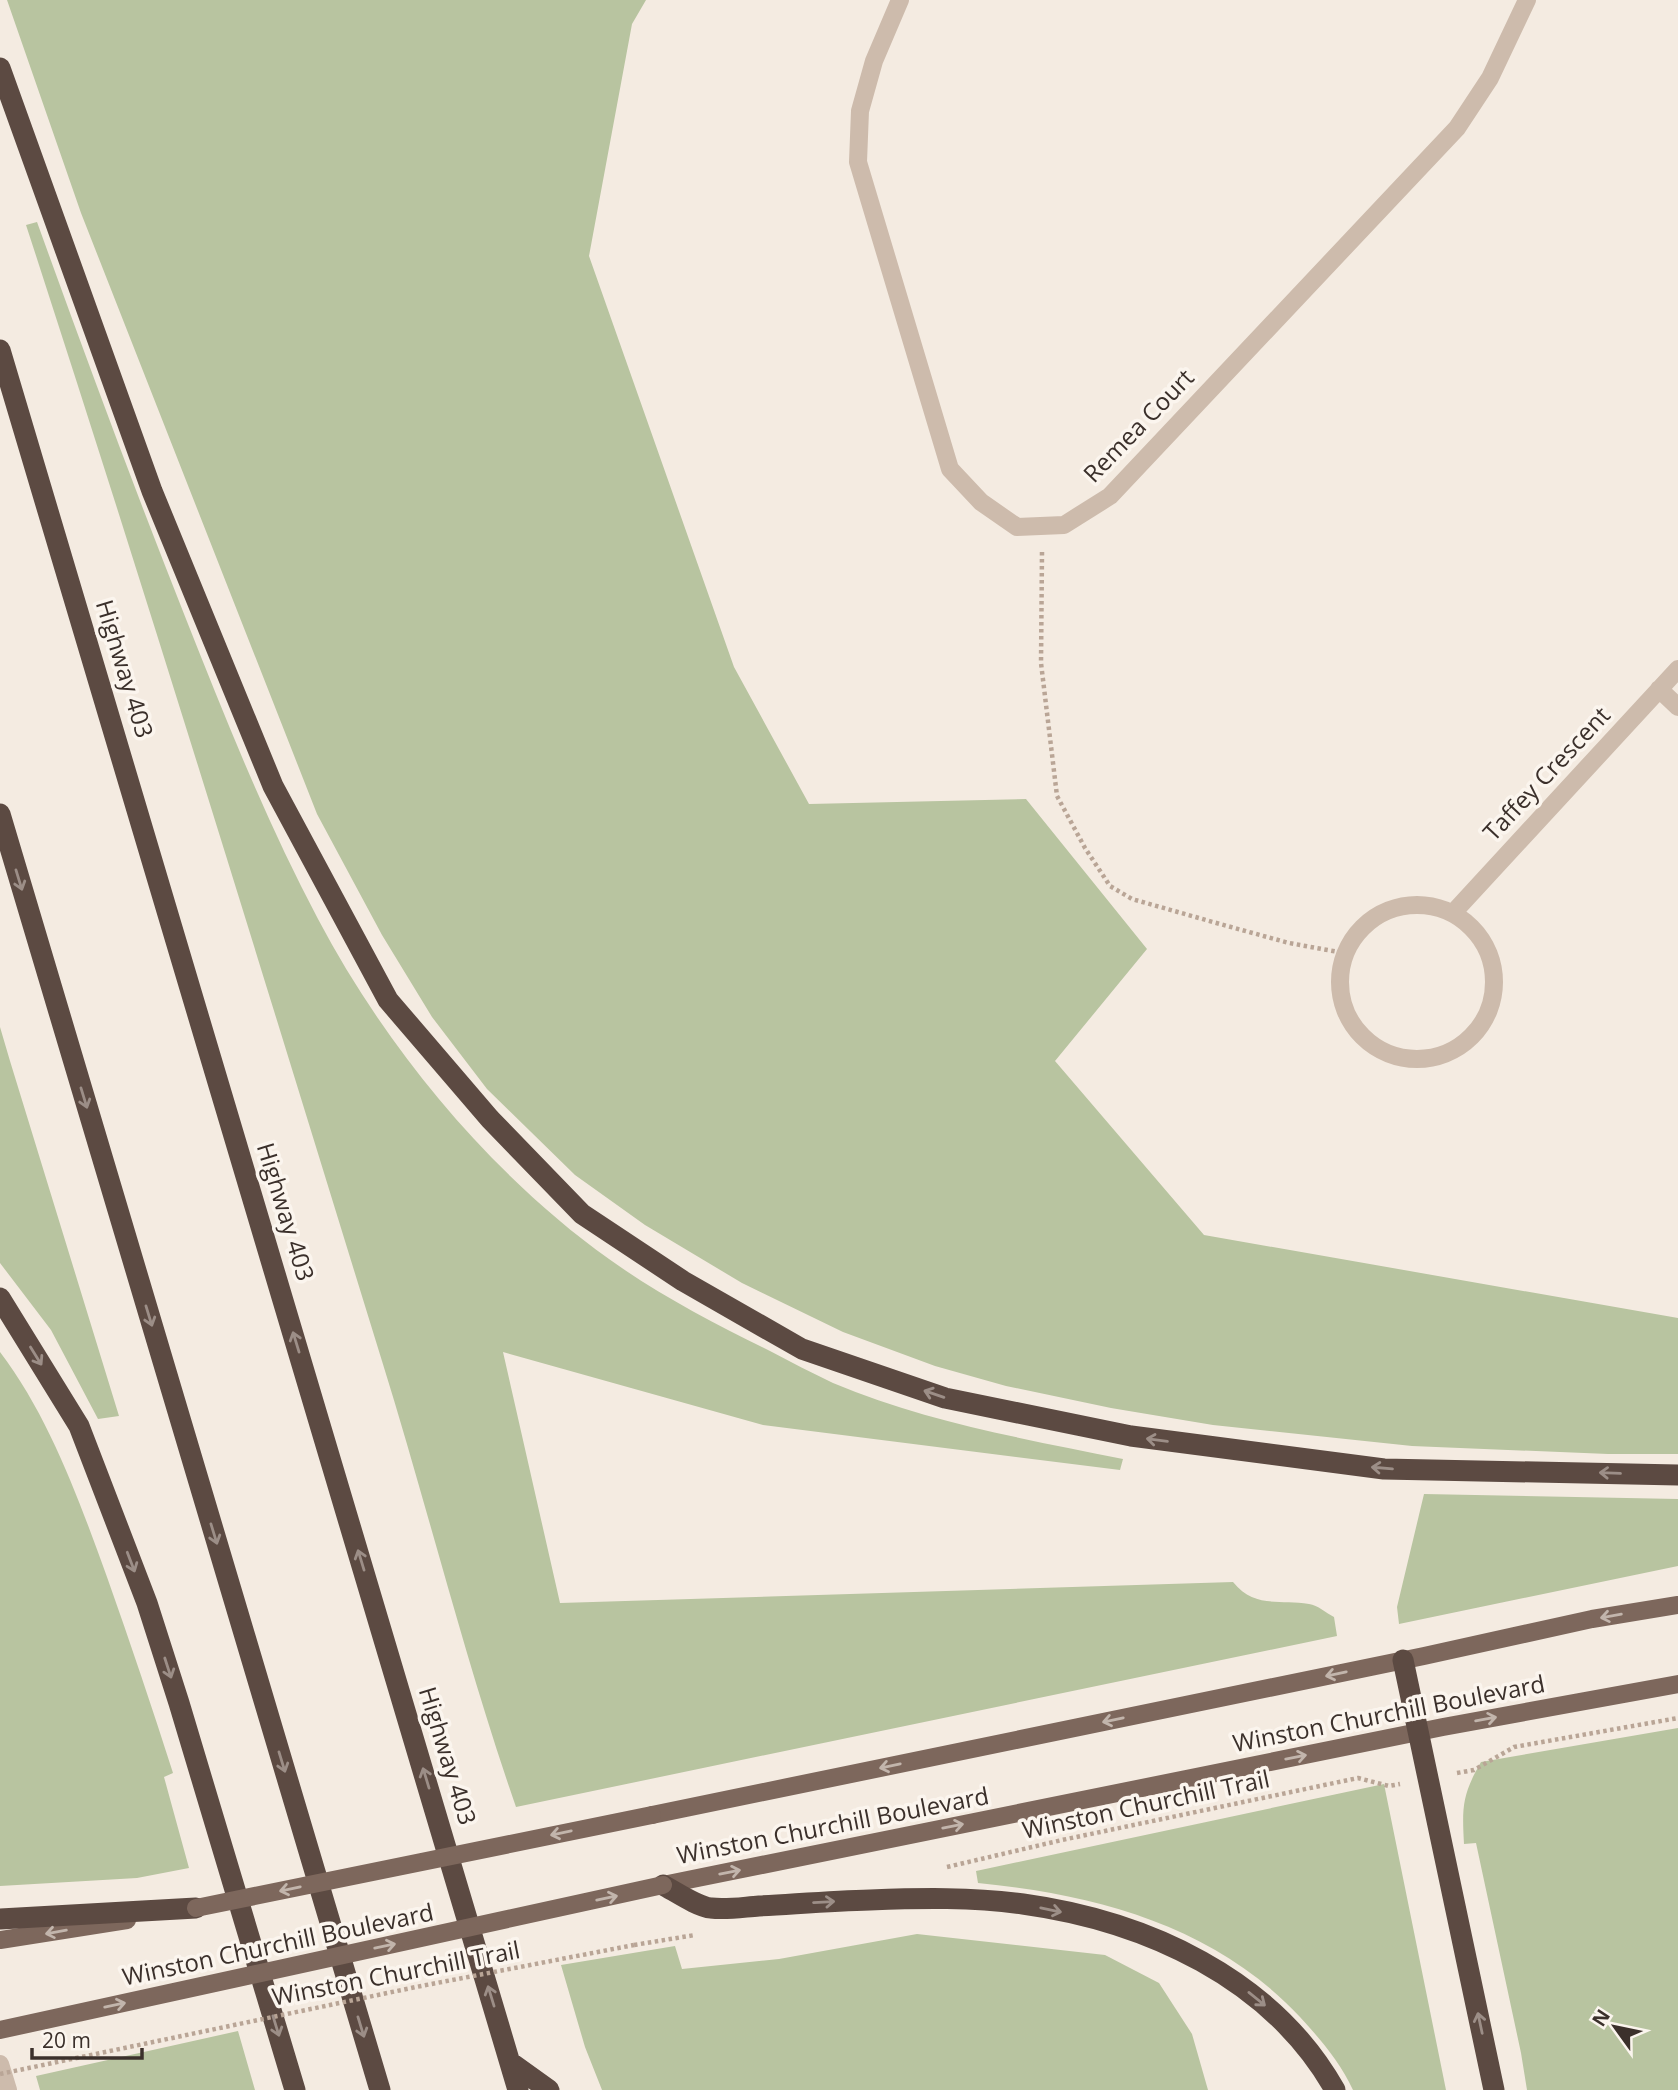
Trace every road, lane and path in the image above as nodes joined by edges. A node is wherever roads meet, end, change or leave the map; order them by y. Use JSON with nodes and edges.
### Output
{"nodes":[{"id":1,"x":900,"y":0,"type":"edge"},
{"id":2,"x":1527,"y":0,"type":"edge"},
{"id":3,"x":0,"y":68,"type":"edge"},
{"id":4,"x":0,"y":350,"type":"edge"},
{"id":5,"x":1043,"y":526,"type":"junction"},
{"id":6,"x":1678,"y":669,"type":"edge"},
{"id":7,"x":1659,"y":689,"type":"junction"},
{"id":8,"x":1678,"y":707,"type":"edge"},
{"id":9,"x":0,"y":814,"type":"edge"},
{"id":10,"x":1453,"y":913,"type":"junction"},
{"id":11,"x":1344,"y":953,"type":"junction"},
{"id":12,"x":0,"y":1298,"type":"edge"},
{"id":13,"x":1678,"y":1475,"type":"edge"},
{"id":14,"x":1678,"y":1605,"type":"edge"},
{"id":15,"x":1403,"y":1660,"type":"junction"},
{"id":16,"x":1678,"y":1684,"type":"edge"},
{"id":17,"x":1678,"y":1718,"type":"edge"},
{"id":18,"x":1419,"y":1732,"type":"junction"},
{"id":19,"x":1474,"y":1770,"type":"dead end"},
{"id":20,"x":1389,"y":1786,"type":"dead end"},
{"id":21,"x":934,"y":1870,"type":"dead end"},
{"id":22,"x":663,"y":1885,"type":"junction"},
{"id":23,"x":196,"y":1908,"type":"junction"},
{"id":24,"x":0,"y":1919,"type":"edge"},
{"id":25,"x":0,"y":1940,"type":"edge"},
{"id":26,"x":634,"y":1945,"type":"dead end"},
{"id":27,"x":0,"y":2030,"type":"edge"},
{"id":28,"x":510,"y":2062,"type":"junction"},
{"id":29,"x":0,"y":2064,"type":"edge"},
{"id":30,"x":0,"y":2074,"type":"edge"},
{"id":31,"x":8,"y":2090,"type":"edge"},
{"id":32,"x":295,"y":2090,"type":"edge"},
{"id":33,"x":380,"y":2090,"type":"edge"},
{"id":34,"x":518,"y":2090,"type":"edge"},
{"id":35,"x":549,"y":2090,"type":"edge"},
{"id":36,"x":1335,"y":2090,"type":"edge"},
{"id":37,"x":1494,"y":2090,"type":"edge"}],
"edges":[{"from":1,"to":5,"type":"street","name":"Remea Court"},
{"from":2,"to":5,"type":"street","name":"Remea Court"},
{"from":13,"to":3,"type":"highway","one_way":true},
{"from":28,"to":4,"type":"highway","name":"Highway 403","one_way":true},
{"from":5,"to":11,"type":"path"},
{"from":6,"to":7,"type":"street","name":"Taffey Crescent"},
{"from":7,"to":8,"type":"street"},
{"from":7,"to":10,"type":"street","name":"Taffey Crescent"},
{"from":9,"to":33,"type":"highway","one_way":true},
{"from":10,"to":11,"type":"street"},
{"from":10,"to":11,"type":"street"},
{"from":12,"to":32,"type":"highway","one_way":true},
{"from":14,"to":15,"type":"main road","name":"Winston Churchill Boulevard","one_way":true},
{"from":15,"to":18,"type":"highway"},
{"from":15,"to":23,"type":"main road","name":"Winston Churchill Boulevard","one_way":true,"bridge":true},
{"from":18,"to":16,"type":"main road","name":"Winston Churchill Boulevard","one_way":true},
{"from":17,"to":19,"type":"path"},
{"from":22,"to":18,"type":"main road","name":"Winston Churchill Boulevard","one_way":true},
{"from":37,"to":18,"type":"highway","one_way":true},
{"from":20,"to":21,"type":"path","name":"Winston Churchill Trail"},
{"from":27,"to":22,"type":"main road","name":"Winston Churchill Boulevard","one_way":true,"bridge":true},
{"from":22,"to":36,"type":"highway","one_way":true},
{"from":23,"to":24,"type":"highway"},
{"from":23,"to":25,"type":"main road","name":"Winston Churchill Boulevard","one_way":true},
{"from":26,"to":30,"type":"path","name":"Winston Churchill Trail","bridge":true},
{"from":28,"to":34,"type":"highway","name":"Highway 403"},
{"from":28,"to":35,"type":"highway"},
{"from":29,"to":31,"type":"street"}]}
